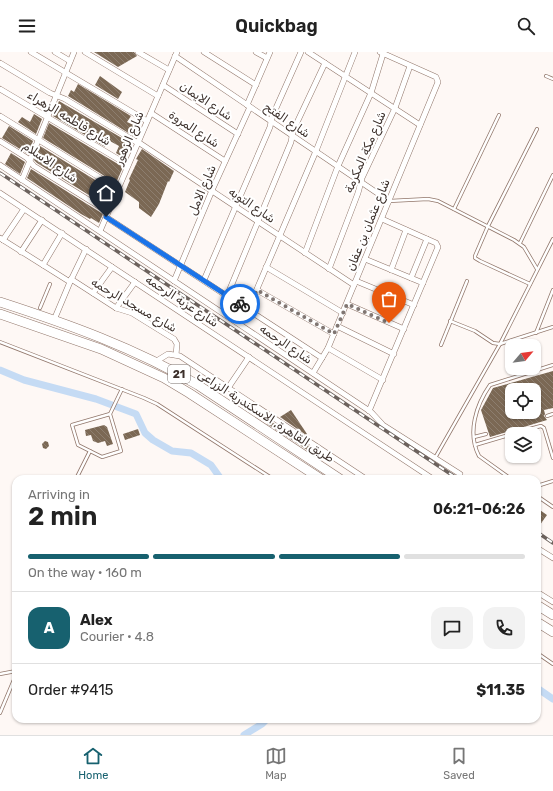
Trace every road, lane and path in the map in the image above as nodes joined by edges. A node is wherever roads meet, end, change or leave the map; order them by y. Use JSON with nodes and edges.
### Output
{"nodes":[{"id":1,"x":31,"y":52,"type":"edge"},
{"id":2,"x":55,"y":52,"type":"edge"},
{"id":3,"x":74,"y":52,"type":"edge"},
{"id":4,"x":85,"y":52,"type":"edge"},
{"id":5,"x":138,"y":52,"type":"edge"},
{"id":6,"x":204,"y":52,"type":"edge"},
{"id":7,"x":256,"y":52,"type":"edge"},
{"id":8,"x":270,"y":52,"type":"edge"},
{"id":9,"x":301,"y":52,"type":"edge"},
{"id":10,"x":308,"y":52,"type":"edge"},
{"id":11,"x":355,"y":52,"type":"edge"},
{"id":12,"x":382,"y":53,"type":"edge"},
{"id":13,"x":176,"y":54,"type":"edge"},
{"id":14,"x":267,"y":58,"type":"junction"},
{"id":15,"x":70,"y":61,"type":"junction"},
{"id":16,"x":0,"y":63,"type":"edge"},
{"id":17,"x":325,"y":63,"type":"junction"},
{"id":18,"x":410,"y":66,"type":"junction"},
{"id":19,"x":169,"y":70,"type":"junction"},
{"id":20,"x":66,"y":72,"type":"junction"},
{"id":21,"x":346,"y":76,"type":"junction"},
{"id":22,"x":546,"y":76,"type":"dead end"},
{"id":23,"x":553,"y":79,"type":"edge"},
{"id":24,"x":163,"y":85,"type":"junction"},
{"id":25,"x":256,"y":85,"type":"junction"},
{"id":26,"x":0,"y":89,"type":"edge"},
{"id":27,"x":372,"y":93,"type":"junction"},
{"id":28,"x":56,"y":95,"type":"junction"},
{"id":29,"x":158,"y":96,"type":"junction"},
{"id":30,"x":249,"y":106,"type":"junction"},
{"id":31,"x":395,"y":108,"type":"junction"},
{"id":32,"x":151,"y":113,"type":"junction"},
{"id":33,"x":499,"y":115,"type":"dead end"},
{"id":34,"x":0,"y":116,"type":"edge"},
{"id":35,"x":48,"y":117,"type":"junction"},
{"id":36,"x":147,"y":121,"type":"junction"},
{"id":37,"x":271,"y":121,"type":"junction"},
{"id":38,"x":420,"y":125,"type":"junction"},
{"id":39,"x":536,"y":128,"type":"dead end"},
{"id":40,"x":238,"y":134,"type":"junction"},
{"id":41,"x":292,"y":135,"type":"junction"},
{"id":42,"x":38,"y":140,"type":"junction"},
{"id":43,"x":0,"y":141,"type":"edge"},
{"id":44,"x":138,"y":143,"type":"junction"},
{"id":45,"x":316,"y":151,"type":"junction"},
{"id":46,"x":30,"y":161,"type":"junction"},
{"id":47,"x":225,"y":161,"type":"junction"},
{"id":48,"x":0,"y":165,"type":"edge"},
{"id":49,"x":128,"y":165,"type":"junction"},
{"id":50,"x":338,"y":166,"type":"junction"},
{"id":51,"x":553,"y":176,"type":"edge"},
{"id":52,"x":22,"y":180,"type":"junction"},
{"id":53,"x":360,"y":182,"type":"junction"},
{"id":54,"x":118,"y":189,"type":"junction"},
{"id":55,"x":212,"y":191,"type":"junction"},
{"id":56,"x":0,"y":193,"type":"edge"},
{"id":57,"x":389,"y":201,"type":"junction"},
{"id":58,"x":236,"y":207,"type":"junction"},
{"id":59,"x":24,"y":209,"type":"junction"},
{"id":60,"x":454,"y":209,"type":"junction"},
{"id":61,"x":108,"y":212,"type":"junction"},
{"id":62,"x":106,"y":217,"type":"junction"},
{"id":63,"x":382,"y":218,"type":"junction"},
{"id":64,"x":42,"y":220,"type":"junction"},
{"id":65,"x":258,"y":222,"type":"junction"},
{"id":66,"x":488,"y":226,"type":"junction"},
{"id":67,"x":406,"y":230,"type":"junction"},
{"id":68,"x":100,"y":231,"type":"junction"},
{"id":69,"x":62,"y":233,"type":"junction"},
{"id":70,"x":280,"y":236,"type":"junction"},
{"id":71,"x":427,"y":238,"type":"junction"},
{"id":72,"x":553,"y":238,"type":"edge"},
{"id":73,"x":1,"y":239,"type":"edge"},
{"id":74,"x":520,"y":244,"type":"junction"},
{"id":75,"x":86,"y":249,"type":"junction"},
{"id":76,"x":21,"y":252,"type":"junction"},
{"id":77,"x":305,"y":253,"type":"junction"},
{"id":78,"x":365,"y":259,"type":"junction"},
{"id":79,"x":181,"y":265,"type":"junction"},
{"id":80,"x":43,"y":266,"type":"junction"},
{"id":81,"x":112,"y":267,"type":"junction"},
{"id":82,"x":266,"y":267,"type":"junction"},
{"id":83,"x":537,"y":268,"type":"junction"},
{"id":84,"x":329,"y":269,"type":"junction"},
{"id":85,"x":391,"y":270,"type":"junction"},
{"id":86,"x":411,"y":278,"type":"junction"},
{"id":87,"x":204,"y":280,"type":"junction"},
{"id":88,"x":70,"y":281,"type":"junction"},
{"id":89,"x":174,"y":281,"type":"junction"},
{"id":90,"x":135,"y":282,"type":"junction"},
{"id":91,"x":467,"y":282,"type":"dead end"},
{"id":92,"x":355,"y":283,"type":"junction"},
{"id":93,"x":423,"y":283,"type":"junction"},
{"id":94,"x":50,"y":284,"type":"dead end"},
{"id":95,"x":530,"y":284,"type":"junction"},
{"id":96,"x":257,"y":290,"type":"junction"},
{"id":97,"x":553,"y":290,"type":"edge"},
{"id":98,"x":93,"y":293,"type":"junction"},
{"id":99,"x":227,"y":296,"type":"junction"},
{"id":100,"x":0,"y":302,"type":"edge"},
{"id":101,"x":347,"y":304,"type":"junction"},
{"id":102,"x":414,"y":305,"type":"junction"},
{"id":103,"x":40,"y":308,"type":"dead end"},
{"id":104,"x":116,"y":308,"type":"junction"},
{"id":105,"x":248,"y":310,"type":"junction"},
{"id":106,"x":343,"y":313,"type":"junction"},
{"id":107,"x":0,"y":314,"type":"edge"},
{"id":108,"x":54,"y":320,"type":"junction"},
{"id":109,"x":450,"y":321,"type":"junction"},
{"id":110,"x":337,"y":326,"type":"junction"},
{"id":111,"x":553,"y":327,"type":"edge"},
{"id":112,"x":404,"y":329,"type":"junction"},
{"id":113,"x":535,"y":333,"type":"junction"},
{"id":114,"x":334,"y":334,"type":"junction"},
{"id":115,"x":0,"y":342,"type":"edge"},
{"id":116,"x":500,"y":344,"type":"junction"},
{"id":117,"x":441,"y":345,"type":"dead end"},
{"id":118,"x":328,"y":348,"type":"junction"},
{"id":119,"x":176,"y":354,"type":"junction"},
{"id":120,"x":394,"y":354,"type":"junction"},
{"id":121,"x":249,"y":357,"type":"junction"},
{"id":122,"x":322,"y":358,"type":"junction"},
{"id":123,"x":155,"y":362,"type":"junction"},
{"id":124,"x":553,"y":366,"type":"edge"},
{"id":125,"x":313,"y":373,"type":"junction"},
{"id":126,"x":382,"y":380,"type":"junction"},
{"id":127,"x":228,"y":388,"type":"junction"},
{"id":128,"x":122,"y":389,"type":"junction"},
{"id":129,"x":370,"y":411,"type":"junction"},
{"id":130,"x":110,"y":414,"type":"junction"},
{"id":131,"x":553,"y":414,"type":"edge"},
{"id":132,"x":547,"y":416,"type":"dead end"},
{"id":133,"x":541,"y":428,"type":"edge"},
{"id":134,"x":486,"y":434,"type":"dead end"},
{"id":135,"x":505,"y":436,"type":"edge"},
{"id":136,"x":474,"y":437,"type":"junction"},
{"id":137,"x":475,"y":445,"type":"junction"},
{"id":138,"x":90,"y":451,"type":"junction"},
{"id":139,"x":435,"y":458,"type":"junction"},
{"id":140,"x":553,"y":458,"type":"edge"},
{"id":141,"x":460,"y":474,"type":"dead end"},
{"id":142,"x":78,"y":475,"type":"edge"},
{"id":143,"x":267,"y":475,"type":"edge"},
{"id":144,"x":315,"y":475,"type":"edge"},
{"id":145,"x":334,"y":475,"type":"edge"},
{"id":146,"x":360,"y":475,"type":"edge"},
{"id":147,"x":427,"y":475,"type":"edge"},
{"id":148,"x":506,"y":475,"type":"edge"},
{"id":149,"x":553,"y":481,"type":"edge"},
{"id":150,"x":541,"y":485,"type":"edge"},
{"id":151,"x":541,"y":499,"type":"edge"},
{"id":152,"x":553,"y":507,"type":"edge"},
{"id":153,"x":541,"y":550,"type":"edge"},
{"id":154,"x":553,"y":558,"type":"edge"},
{"id":155,"x":541,"y":594,"type":"edge"},
{"id":156,"x":553,"y":602,"type":"edge"},
{"id":157,"x":541,"y":608,"type":"edge"},
{"id":158,"x":553,"y":615,"type":"edge"},
{"id":159,"x":541,"y":624,"type":"edge"},
{"id":160,"x":553,"y":632,"type":"edge"},
{"id":161,"x":541,"y":656,"type":"edge"},
{"id":162,"x":553,"y":664,"type":"edge"},
{"id":163,"x":12,"y":672,"type":"edge"},
{"id":164,"x":0,"y":674,"type":"edge"},
{"id":165,"x":12,"y":684,"type":"edge"},
{"id":166,"x":0,"y":713,"type":"edge"}],
"edges":[{"from":1,"to":20,"type":"street"},
{"from":2,"to":15,"type":"street"},
{"from":3,"to":15,"type":"street"},
{"from":4,"to":29,"type":"street"},
{"from":5,"to":19,"type":"street"},
{"from":6,"to":25,"type":"street"},
{"from":7,"to":14,"type":"street"},
{"from":8,"to":14,"type":"street","name":"شارع الامل"},
{"from":9,"to":37,"type":"street"},
{"from":10,"to":17,"type":"street"},
{"from":11,"to":21,"type":"street"},
{"from":12,"to":18,"type":"street"},
{"from":12,"to":27,"type":"street"},
{"from":13,"to":19,"type":"street","name":"شارع الزهور"},
{"from":13,"to":30,"type":"street","name":"شارع الفتح"},
{"from":14,"to":25,"type":"street","name":"شارع الامل"},
{"from":15,"to":20,"type":"street"},
{"from":16,"to":28,"type":"street","name":"شارع التوبه"},
{"from":17,"to":21,"type":"street"},
{"from":17,"to":41,"type":"street"},
{"from":18,"to":31,"type":"street","name":"شارع مكة المكرمة"},
{"from":18,"to":38,"type":"street","name":"شارع عثمان بن عفان"},
{"from":19,"to":24,"type":"street","name":"شارع الزهور"},
{"from":20,"to":28,"type":"street"},
{"from":20,"to":36,"type":"street"},
{"from":21,"to":27,"type":"street"},
{"from":21,"to":45,"type":"street"},
{"from":22,"to":23,"type":"lane"},
{"from":24,"to":29,"type":"street","name":"شارع الزهور"},
{"from":24,"to":40,"type":"street","name":"شارع الايمان"},
{"from":25,"to":30,"type":"street","name":"شارع الامل"},
{"from":26,"to":35,"type":"street","name":"شارع فاطمه الزهراء"},
{"from":27,"to":31,"type":"street"},
{"from":27,"to":50,"type":"street"},
{"from":28,"to":35,"type":"street"},
{"from":28,"to":44,"type":"street","name":"شارع التوبه"},
{"from":29,"to":32,"type":"street","name":"شارع الزهور"},
{"from":30,"to":37,"type":"street","name":"شارع الفتح"},
{"from":30,"to":40,"type":"street","name":"شارع الامل"},
{"from":31,"to":38,"type":"street"},
{"from":31,"to":53,"type":"street","name":"شارع مكة المكرمة"},
{"from":32,"to":36,"type":"street","name":"شارع الزهور"},
{"from":32,"to":47,"type":"street","name":"شارع المروة"},
{"from":33,"to":60,"type":"lane"},
{"from":34,"to":42,"type":"street"},
{"from":35,"to":42,"type":"street"},
{"from":35,"to":49,"type":"street","name":"شارع فاطمه الزهراء"},
{"from":36,"to":44,"type":"street","name":"شارع الزهور"},
{"from":37,"to":41,"type":"street","name":"شارع الفتح"},
{"from":37,"to":58,"type":"street"},
{"from":38,"to":57,"type":"street","name":"شارع عثمان بن عفان"},
{"from":39,"to":66,"type":"lane"},
{"from":40,"to":47,"type":"street","name":"شارع الامل"},
{"from":41,"to":45,"type":"street","name":"شارع الفتح"},
{"from":41,"to":65,"type":"street"},
{"from":42,"to":46,"type":"street"},
{"from":42,"to":54,"type":"street"},
{"from":43,"to":46,"type":"street","name":"شارع الاسلام"},
{"from":44,"to":49,"type":"street","name":"شارع الزهور"},
{"from":44,"to":55,"type":"street","name":"شارع التوبه"},
{"from":45,"to":50,"type":"street","name":"شارع الفتح"},
{"from":45,"to":70,"type":"street"},
{"from":46,"to":52,"type":"street"},
{"from":46,"to":61,"type":"street","name":"شارع الاسلام"},
{"from":47,"to":55,"type":"street","name":"شارع الامل"},
{"from":48,"to":52,"type":"street","name":"شارع الرحمه"},
{"from":49,"to":54,"type":"street","name":"شارع الزهور"},
{"from":50,"to":53,"type":"street","name":"شارع الفتح"},
{"from":50,"to":77,"type":"street"},
{"from":51,"to":74,"type":"lane"},
{"from":52,"to":68,"type":"street","name":"شارع الرحمه"},
{"from":53,"to":57,"type":"street","name":"شارع الفتح"},
{"from":53,"to":84,"type":"street","name":"شارع مكة المكرمة"},
{"from":54,"to":61,"type":"street","name":"شارع الزهور"},
{"from":55,"to":58,"type":"street","name":"شارع التوبه"},
{"from":55,"to":79,"type":"street","name":"شارع الامل"},
{"from":56,"to":59,"type":"street","name":"شارع عزبة الرحمه"},
{"from":57,"to":60,"type":"lane"},
{"from":57,"to":63,"type":"street","name":"شارع عثمان بن عفان"},
{"from":58,"to":65,"type":"street","name":"شارع التوبه"},
{"from":58,"to":87,"type":"street"},
{"from":59,"to":64,"type":"street","name":"شارع عزبة الرحمه"},
{"from":59,"to":73,"type":"street"},
{"from":60,"to":66,"type":"lane"},
{"from":61,"to":62,"type":"street","name":"شارع الزهور"},
{"from":62,"to":68,"type":"street","name":"شارع الزهور"},
{"from":62,"to":79,"type":"street"},
{"from":63,"to":67,"type":"street"},
{"from":63,"to":78,"type":"street","name":"شارع عثمان بن عفان"},
{"from":64,"to":69,"type":"street","name":"شارع عزبة الرحمه"},
{"from":64,"to":76,"type":"street"},
{"from":65,"to":70,"type":"street","name":"شارع التوبه"},
{"from":65,"to":99,"type":"street"},
{"from":66,"to":74,"type":"lane"},
{"from":66,"to":95,"type":"lane"},
{"from":67,"to":71,"type":"street"},
{"from":67,"to":85,"type":"street"},
{"from":68,"to":89,"type":"street","name":"شارع الرحمه"},
{"from":69,"to":75,"type":"street","name":"شارع عزبة الرحمه"},
{"from":69,"to":80,"type":"street"},
{"from":70,"to":77,"type":"street","name":"شارع التوبه"},
{"from":70,"to":82,"type":"street"},
{"from":71,"to":86,"type":"street"},
{"from":71,"to":93,"type":"street"},
{"from":72,"to":83,"type":"lane"},
{"from":73,"to":76,"type":"street","name":"شارع مسجد الرحمه"},
{"from":74,"to":83,"type":"lane"},
{"from":75,"to":81,"type":"street","name":"شارع عزبة الرحمه"},
{"from":75,"to":88,"type":"street"},
{"from":76,"to":80,"type":"street","name":"شارع مسجد الرحمه"},
{"from":77,"to":84,"type":"street","name":"شارع التوبه"},
{"from":78,"to":85,"type":"street"},
{"from":78,"to":92,"type":"street","name":"شارع عثمان بن عفان"},
{"from":79,"to":87,"type":"street"},
{"from":79,"to":89,"type":"street","name":"شارع الامل"},
{"from":80,"to":88,"type":"street","name":"شارع مسجد الرحمه"},
{"from":81,"to":90,"type":"street","name":"شارع عزبة الرحمه"},
{"from":81,"to":98,"type":"street"},
{"from":82,"to":96,"type":"street"},
{"from":82,"to":106,"type":"street"},
{"from":83,"to":95,"type":"lane"},
{"from":84,"to":92,"type":"street","name":"شارع التوبه"},
{"from":85,"to":86,"type":"street"},
{"from":86,"to":93,"type":"street"},
{"from":87,"to":99,"type":"street"},
{"from":88,"to":98,"type":"street","name":"شارع مسجد الرحمه"},
{"from":88,"to":108,"type":"street"},
{"from":89,"to":125,"type":"street","name":"شارع الرحمه"},
{"from":90,"to":104,"type":"street"},
{"from":90,"to":121,"type":"street","name":"شارع عزبة الرحمه"},
{"from":91,"to":109,"type":"lane"},
{"from":92,"to":101,"type":"street","name":"شارع عثمان بن عفان"},
{"from":92,"to":102,"type":"street","name":"شارع التوبه"},
{"from":93,"to":102,"type":"street"},
{"from":94,"to":103,"type":"lane"},
{"from":95,"to":116,"type":"lane"},
{"from":96,"to":105,"type":"street"},
{"from":96,"to":114,"type":"street"},
{"from":97,"to":113,"type":"lane"},
{"from":98,"to":104,"type":"street","name":"شارع مسجد الرحمه"},
{"from":99,"to":105,"type":"street"},
{"from":100,"to":108,"type":"highway","name":"طريق القاهرة, الاسكندرية الزراعى","number":"21"},
{"from":101,"to":106,"type":"street","name":"شارع عثمان بن عفان"},
{"from":101,"to":112,"type":"street"},
{"from":102,"to":112,"type":"street"},
{"from":104,"to":119,"type":"street","name":"شارع مسجد الرحمه"},
{"from":105,"to":122,"type":"street"},
{"from":106,"to":110,"type":"street","name":"شارع عثمان بن عفان"},
{"from":107,"to":144,"type":"highway","name":"طريق القاهرة, الاسكندرية الزراعى","number":"21"},
{"from":108,"to":123,"type":"highway","name":"طريق القاهرة, الاسكندرية الزراعى","number":"21"},
{"from":109,"to":116,"type":"lane"},
{"from":109,"to":117,"type":"lane"},
{"from":110,"to":114,"type":"street","name":"شارع عثمان بن عفان"},
{"from":110,"to":120,"type":"street"},
{"from":111,"to":113,"type":"lane"},
{"from":112,"to":120,"type":"street"},
{"from":113,"to":116,"type":"lane"},
{"from":114,"to":118,"type":"street","name":"شارع عثمان بن عفان"},
{"from":115,"to":128,"type":"lane"},
{"from":116,"to":139,"type":"lane"},
{"from":118,"to":122,"type":"street","name":"شارع عثمان بن عفان"},
{"from":118,"to":126,"type":"street"},
{"from":119,"to":123,"type":"street"},
{"from":119,"to":127,"type":"street"},
{"from":120,"to":126,"type":"street"},
{"from":121,"to":127,"type":"street"},
{"from":121,"to":147,"type":"street","name":"شارع عزبة الرحمه"},
{"from":122,"to":125,"type":"street","name":"شارع عثمان بن عفان"},
{"from":123,"to":145,"type":"highway","name":"طريق القاهرة, الاسكندرية الزراعى","number":"21"},
{"from":124,"to":136,"type":"lane"},
{"from":125,"to":129,"type":"street","name":"شارع الرحمه"},
{"from":126,"to":129,"type":"street"},
{"from":127,"to":146,"type":"street"},
{"from":128,"to":130,"type":"lane"},
{"from":128,"to":143,"type":"lane"},
{"from":129,"to":139,"type":"street","name":"شارع الرحمه"},
{"from":130,"to":138,"type":"lane"},
{"from":130,"to":138,"type":"lane"},
{"from":131,"to":132,"type":"lane"},
{"from":133,"to":140,"type":"lane"},
{"from":134,"to":136,"type":"lane"},
{"from":135,"to":137,"type":"lane"},
{"from":136,"to":137,"type":"lane"},
{"from":137,"to":148,"type":"lane"},
{"from":138,"to":142,"type":"lane"},
{"from":139,"to":141,"type":"street","name":"شارع الرحمه"},
{"from":149,"to":150,"type":"lane"},
{"from":151,"to":152,"type":"lane"},
{"from":153,"to":154,"type":"street"},
{"from":155,"to":156,"type":"street"},
{"from":157,"to":158,"type":"highway"},
{"from":159,"to":160,"type":"highway"},
{"from":161,"to":162,"type":"lane"},
{"from":163,"to":164,"type":"lane"},
{"from":165,"to":166,"type":"lane"}]}
